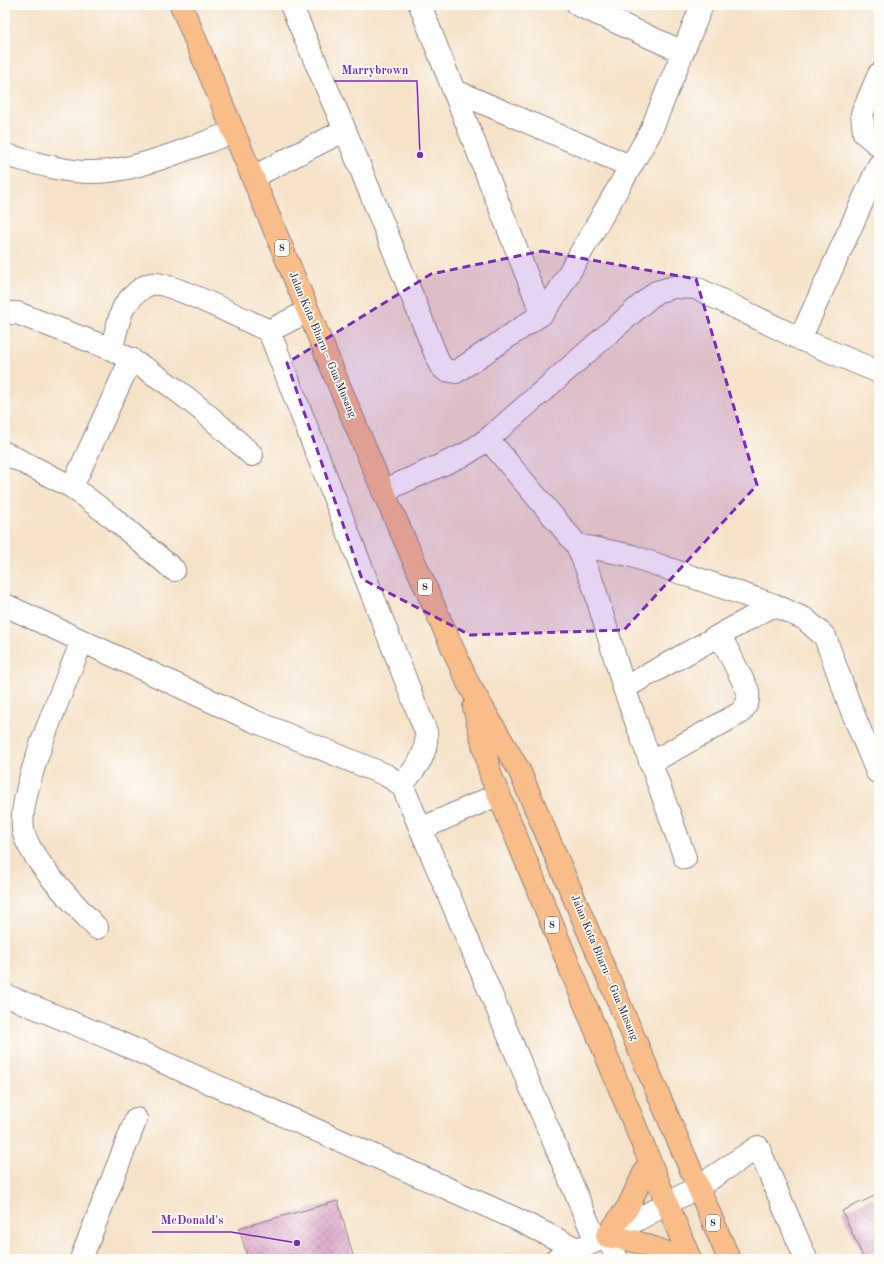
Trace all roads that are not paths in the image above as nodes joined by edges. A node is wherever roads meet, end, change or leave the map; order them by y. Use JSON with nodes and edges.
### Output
{"nodes":[{"id":1,"x":181,"y":5,"type":"edge"},
{"id":2,"x":291,"y":5,"type":"edge"},
{"id":3,"x":420,"y":5,"type":"edge"},
{"id":4,"x":578,"y":5,"type":"edge"},
{"id":5,"x":702,"y":5,"type":"edge"},
{"id":6,"x":683,"y":52,"type":"junction"},
{"id":7,"x":879,"y":74,"type":"edge"},
{"id":8,"x":453,"y":90,"type":"junction"},
{"id":9,"x":345,"y":130,"type":"junction"},
{"id":10,"x":234,"y":132,"type":"junction"},
{"id":11,"x":879,"y":146,"type":"edge"},
{"id":12,"x":5,"y":154,"type":"edge"},
{"id":13,"x":879,"y":165,"type":"edge"},
{"id":14,"x":630,"y":166,"type":"junction"},
{"id":15,"x":253,"y":177,"type":"junction"},
{"id":16,"x":308,"y":311,"type":"junction"},
{"id":17,"x":5,"y":313,"type":"edge"},
{"id":18,"x":542,"y":314,"type":"junction"},
{"id":19,"x":269,"y":331,"type":"junction"},
{"id":20,"x":800,"y":339,"type":"junction"},
{"id":21,"x":112,"y":349,"type":"junction"},
{"id":22,"x":131,"y":359,"type":"junction"},
{"id":23,"x":879,"y":372,"type":"edge"},
{"id":24,"x":488,"y":439,"type":"junction"},
{"id":25,"x":5,"y":453,"type":"edge"},
{"id":26,"x":252,"y":455,"type":"dead end"},
{"id":27,"x":72,"y":487,"type":"junction"},
{"id":28,"x":383,"y":491,"type":"junction"},
{"id":29,"x":577,"y":545,"type":"junction"},
{"id":30,"x":174,"y":570,"type":"dead end"},
{"id":31,"x":5,"y":605,"type":"edge"},
{"id":32,"x":774,"y":605,"type":"junction"},
{"id":33,"x":720,"y":635,"type":"junction"},
{"id":34,"x":82,"y":641,"type":"junction"},
{"id":35,"x":468,"y":683,"type":"junction"},
{"id":36,"x":624,"y":688,"type":"junction"},
{"id":37,"x":650,"y":763,"type":"junction"},
{"id":38,"x":877,"y":772,"type":"dead end"},
{"id":39,"x":402,"y":785,"type":"junction"},
{"id":40,"x":499,"y":794,"type":"junction"},
{"id":41,"x":421,"y":829,"type":"junction"},
{"id":42,"x":686,"y":858,"type":"dead end"},
{"id":43,"x":97,"y":928,"type":"dead end"},
{"id":44,"x":5,"y":995,"type":"edge"},
{"id":45,"x":136,"y":1119,"type":"dead end"},
{"id":46,"x":649,"y":1163,"type":"junction"},
{"id":47,"x":698,"y":1186,"type":"junction"},
{"id":48,"x":666,"y":1204,"type":"junction"},
{"id":49,"x":594,"y":1242,"type":"junction"},
{"id":50,"x":81,"y":1259,"type":"edge"},
{"id":51,"x":556,"y":1259,"type":"edge"},
{"id":52,"x":617,"y":1259,"type":"edge"},
{"id":53,"x":685,"y":1259,"type":"edge"},
{"id":54,"x":690,"y":1259,"type":"edge"},
{"id":55,"x":729,"y":1259,"type":"edge"},
{"id":56,"x":806,"y":1259,"type":"edge"}],
"edges":[{"from":1,"to":10,"type":"highway","name":"Jalan Kota Bharu – Gua Musang","number":"8"},
{"from":2,"to":9,"type":"street"},
{"from":3,"to":8,"type":"street"},
{"from":4,"to":6,"type":"street"},
{"from":5,"to":6,"type":"street"},
{"from":6,"to":14,"type":"street"},
{"from":7,"to":11,"type":"street"},
{"from":8,"to":14,"type":"street"},
{"from":8,"to":18,"type":"street"},
{"from":9,"to":15,"type":"street"},
{"from":9,"to":18,"type":"street"},
{"from":10,"to":12,"type":"street"},
{"from":10,"to":15,"type":"highway","name":"Jalan Kota Bharu – Gua Musang","number":"8"},
{"from":13,"to":20,"type":"street"},
{"from":14,"to":18,"type":"street"},
{"from":15,"to":16,"type":"highway","name":"Jalan Kota Bharu – Gua Musang","number":"8"},
{"from":16,"to":19,"type":"street"},
{"from":16,"to":28,"type":"highway","name":"Jalan Kota Bharu – Gua Musang","number":"8"},
{"from":17,"to":21,"type":"street"},
{"from":19,"to":21,"type":"street"},
{"from":19,"to":39,"type":"street"},
{"from":20,"to":23,"type":"street"},
{"from":20,"to":24,"type":"street"},
{"from":21,"to":22,"type":"street"},
{"from":22,"to":26,"type":"street"},
{"from":22,"to":27,"type":"street"},
{"from":24,"to":28,"type":"street"},
{"from":24,"to":29,"type":"street"},
{"from":25,"to":27,"type":"street"},
{"from":27,"to":30,"type":"street"},
{"from":28,"to":35,"type":"highway","name":"Jalan Kota Bharu – Gua Musang","number":"8"},
{"from":29,"to":32,"type":"street"},
{"from":29,"to":36,"type":"street"},
{"from":31,"to":34,"type":"street"},
{"from":32,"to":33,"type":"street"},
{"from":32,"to":38,"type":"street"},
{"from":33,"to":36,"type":"street"},
{"from":33,"to":37,"type":"street"},
{"from":34,"to":39,"type":"street"},
{"from":34,"to":43,"type":"street"},
{"from":35,"to":40,"type":"highway","name":"Jalan Kota Bharu – Gua Musang","number":"8"},
{"from":35,"to":47,"type":"highway","name":"Jalan Kota Bharu – Gua Musang"},
{"from":36,"to":37,"type":"street"},
{"from":37,"to":42,"type":"street"},
{"from":39,"to":41,"type":"street"},
{"from":40,"to":41,"type":"street"},
{"from":40,"to":46,"type":"highway","name":"Jalan Kota Bharu – Gua Musang","number":"8"},
{"from":41,"to":49,"type":"street"},
{"from":44,"to":49,"type":"street"},
{"from":45,"to":50,"type":"street"},
{"from":46,"to":48,"type":"highway","name":"Jalan Kota Bharu – Gua Musang","number":"8"},
{"from":46,"to":49,"type":"highway"},
{"from":47,"to":48,"type":"street"},
{"from":47,"to":55,"type":"highway","name":"Jalan Kota Bharu – Gua Musang","number":"8"},
{"from":47,"to":56,"type":"street"},
{"from":48,"to":49,"type":"street"},
{"from":48,"to":54,"type":"highway","name":"Jalan Kota Bharu – Gua Musang","number":"8"},
{"from":49,"to":51,"type":"street"},
{"from":49,"to":52,"type":"street"},
{"from":49,"to":53,"type":"highway"}]}
